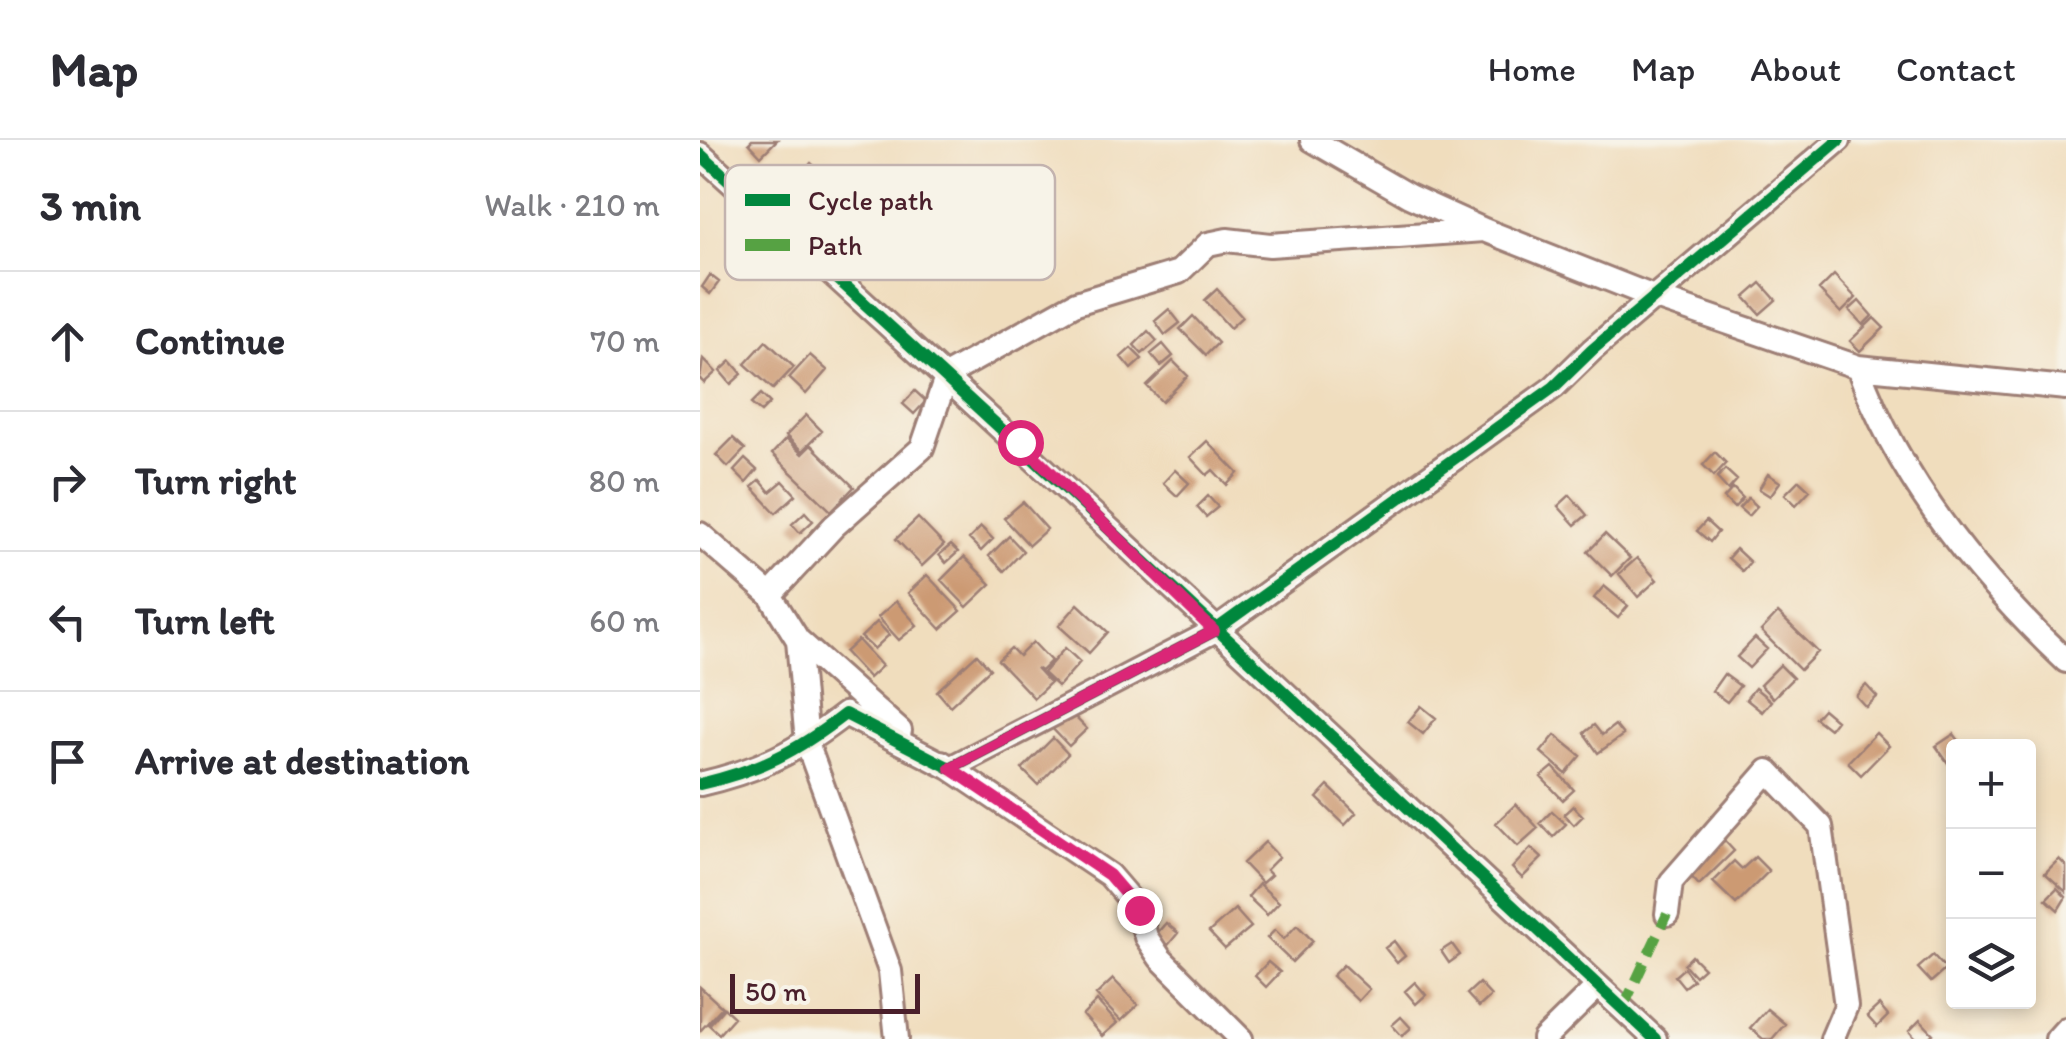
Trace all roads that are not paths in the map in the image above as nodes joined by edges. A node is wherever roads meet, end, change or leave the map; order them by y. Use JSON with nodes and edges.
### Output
{"nodes":[{"id":1,"x":1312,"y":140,"type":"edge"},
{"id":2,"x":1839,"y":140,"type":"edge"},
{"id":3,"x":700,"y":154,"type":"edge"},
{"id":4,"x":725,"y":176,"type":"edge"},
{"id":5,"x":1484,"y":230,"type":"junction"},
{"id":6,"x":841,"y":280,"type":"edge"},
{"id":7,"x":1656,"y":298,"type":"junction"},
{"id":8,"x":1858,"y":367,"type":"junction"},
{"id":9,"x":947,"y":375,"type":"junction"},
{"id":10,"x":2066,"y":388,"type":"edge"},
{"id":11,"x":700,"y":534,"type":"edge"},
{"id":12,"x":770,"y":595,"type":"junction"},
{"id":13,"x":1214,"y":631,"type":"junction"},
{"id":14,"x":798,"y":640,"type":"junction"},
{"id":15,"x":2066,"y":661,"type":"edge"},
{"id":16,"x":807,"y":743,"type":"junction"},
{"id":17,"x":950,"y":768,"type":"junction"},
{"id":18,"x":700,"y":784,"type":"edge"},
{"id":19,"x":1667,"y":914,"type":"dead end"},
{"id":20,"x":1598,"y":986,"type":"junction"},
{"id":21,"x":2066,"y":1029,"type":"edge"},
{"id":22,"x":898,"y":1039,"type":"edge"},
{"id":23,"x":1241,"y":1039,"type":"edge"},
{"id":24,"x":1544,"y":1039,"type":"edge"},
{"id":25,"x":1656,"y":1039,"type":"edge"},
{"id":26,"x":1832,"y":1039,"type":"edge"},
{"id":27,"x":2057,"y":1039,"type":"edge"}],
"edges":[{"from":1,"to":5,"type":"street"},
{"from":2,"to":7,"type":"street"},
{"from":3,"to":4,"type":"street"},
{"from":5,"to":7,"type":"street"},
{"from":5,"to":9,"type":"street"},
{"from":6,"to":9,"type":"street"},
{"from":7,"to":8,"type":"street"},
{"from":7,"to":13,"type":"street"},
{"from":8,"to":10,"type":"street"},
{"from":8,"to":15,"type":"street"},
{"from":9,"to":12,"type":"street"},
{"from":9,"to":13,"type":"street"},
{"from":11,"to":12,"type":"street"},
{"from":12,"to":14,"type":"street"},
{"from":13,"to":17,"type":"street"},
{"from":13,"to":20,"type":"street"},
{"from":14,"to":16,"type":"street"},
{"from":14,"to":17,"type":"street"},
{"from":16,"to":17,"type":"street"},
{"from":16,"to":18,"type":"street"},
{"from":16,"to":22,"type":"street"},
{"from":17,"to":23,"type":"street"},
{"from":19,"to":26,"type":"street"},
{"from":20,"to":24,"type":"street"},
{"from":20,"to":25,"type":"street"},
{"from":21,"to":27,"type":"street"}]}
